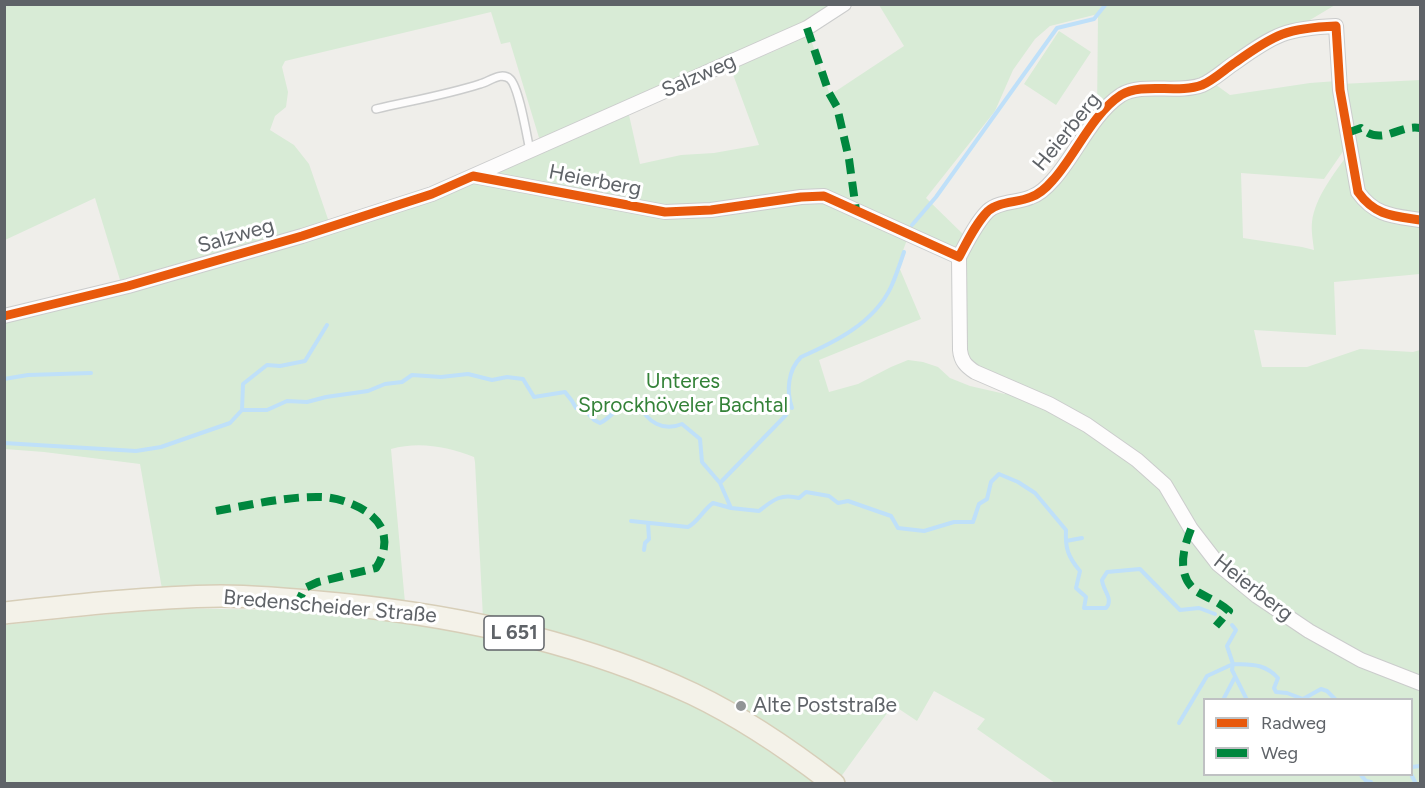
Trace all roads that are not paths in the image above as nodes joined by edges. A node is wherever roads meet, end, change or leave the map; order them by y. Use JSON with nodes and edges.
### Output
{"nodes":[{"id":1,"x":844,"y":4,"type":"edge"},
{"id":2,"x":376,"y":109,"type":"dead end"},
{"id":3,"x":530,"y":151,"type":"junction"},
{"id":4,"x":473,"y":176,"type":"junction"},
{"id":5,"x":1420,"y":220,"type":"edge"},
{"id":6,"x":959,"y":257,"type":"junction"},
{"id":7,"x":4,"y":316,"type":"edge"},
{"id":8,"x":4,"y":613,"type":"edge"},
{"id":9,"x":1420,"y":683,"type":"edge"},
{"id":10,"x":834,"y":783,"type":"edge"}],
"edges":[{"from":1,"to":3,"type":"street","name":"Salzweg"},
{"from":2,"to":3,"type":"lane"},
{"from":3,"to":4,"type":"street","name":"Salzweg"},
{"from":4,"to":6,"type":"street","name":"Heierberg"},
{"from":4,"to":7,"type":"street","name":"Salzweg"},
{"from":5,"to":6,"type":"street","name":"Heierberg"},
{"from":6,"to":9,"type":"street","name":"Heierberg"},
{"from":8,"to":10,"type":"main road","name":"Bredenscheider Straße","number":"L 651"}]}
